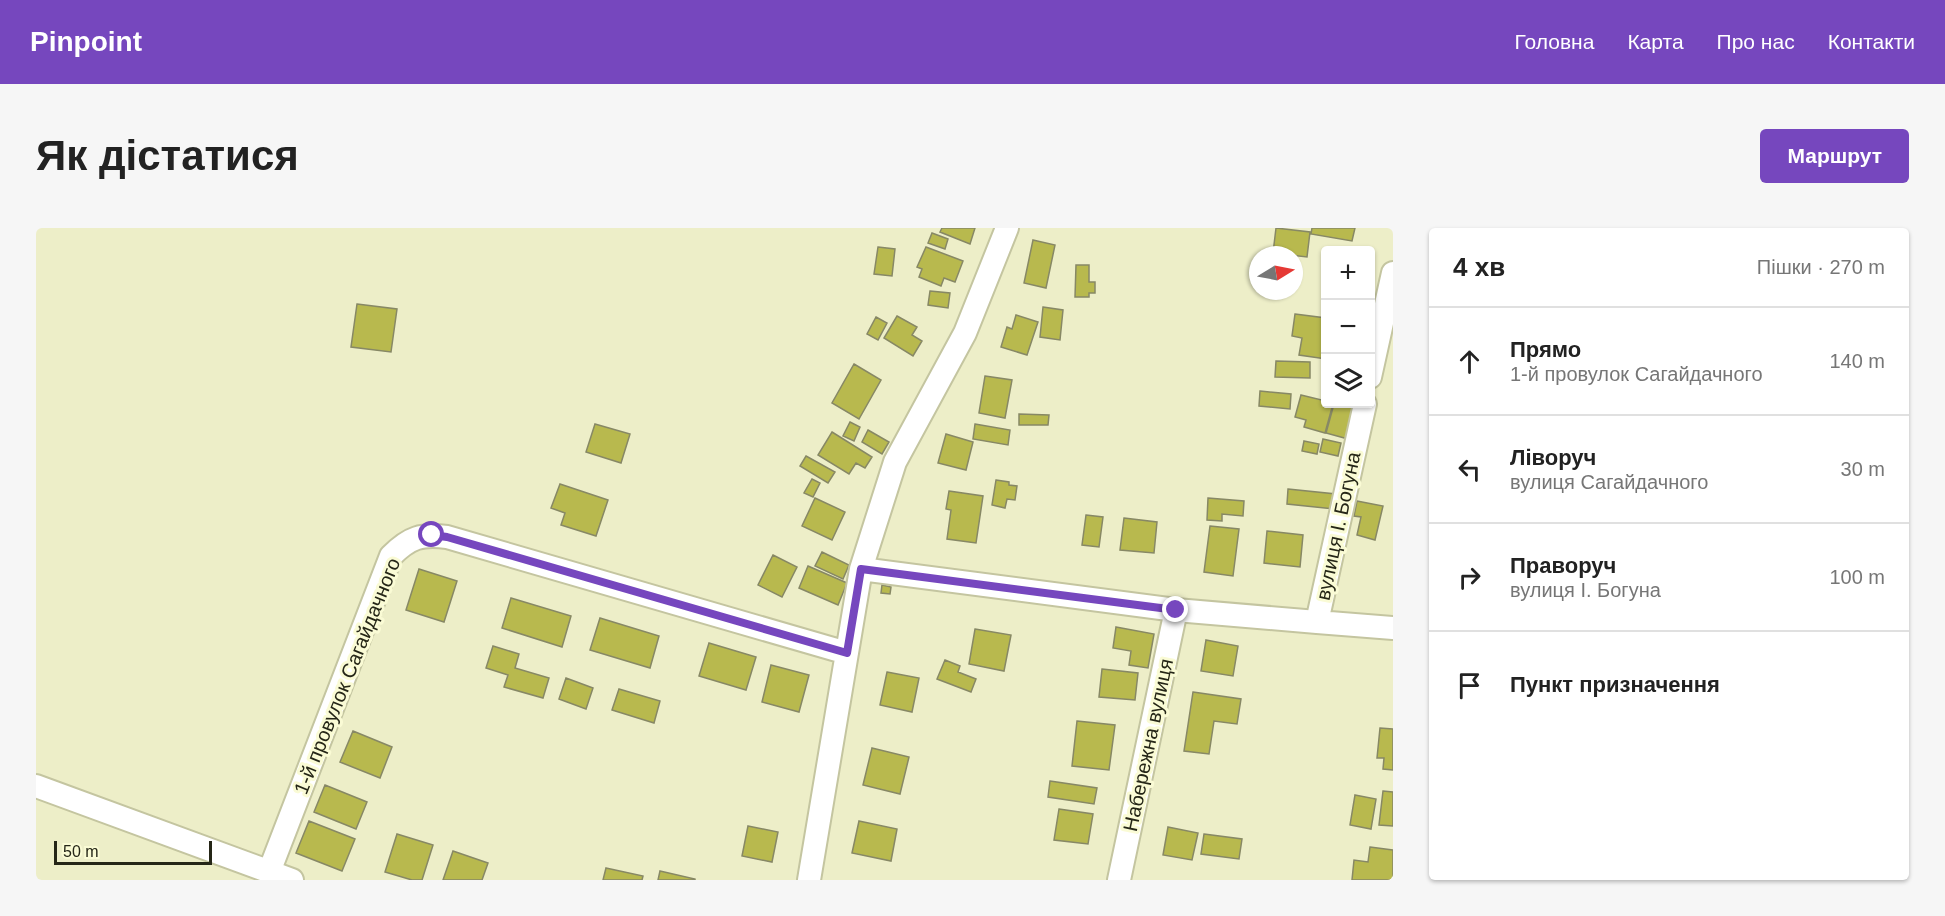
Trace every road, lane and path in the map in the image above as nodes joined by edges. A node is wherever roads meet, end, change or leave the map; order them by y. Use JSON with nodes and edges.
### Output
{"nodes":[{"id":1,"x":1007,"y":228,"type":"edge"},
{"id":2,"x":1393,"y":273,"type":"edge"},
{"id":3,"x":1375,"y":358,"type":"edge"},
{"id":4,"x":1364,"y":408,"type":"edge"},
{"id":5,"x":861,"y":569,"type":"junction"},
{"id":6,"x":1176,"y":610,"type":"junction"},
{"id":7,"x":1317,"y":622,"type":"junction"},
{"id":8,"x":1393,"y":628,"type":"edge"},
{"id":9,"x":847,"y":653,"type":"junction"},
{"id":10,"x":36,"y":786,"type":"edge"},
{"id":11,"x":269,"y":872,"type":"junction"},
{"id":12,"x":292,"y":880,"type":"edge"},
{"id":13,"x":808,"y":880,"type":"edge"},
{"id":14,"x":1119,"y":880,"type":"edge"}],
"edges":[{"from":1,"to":5,"type":"street"},
{"from":2,"to":3,"type":"street"},
{"from":4,"to":7,"type":"street","name":"вулиця І. Богуна"},
{"from":5,"to":6,"type":"street","name":"вулиця І. Богуна"},
{"from":5,"to":9,"type":"street"},
{"from":6,"to":7,"type":"street","name":"вулиця І. Богуна"},
{"from":6,"to":14,"type":"street","name":"Набережна вулиця"},
{"from":7,"to":8,"type":"street"},
{"from":9,"to":11,"type":"street","name":"1-й провулок Сагайдачного"},
{"from":9,"to":13,"type":"street"},
{"from":10,"to":11,"type":"street"},
{"from":11,"to":12,"type":"street"}]}
